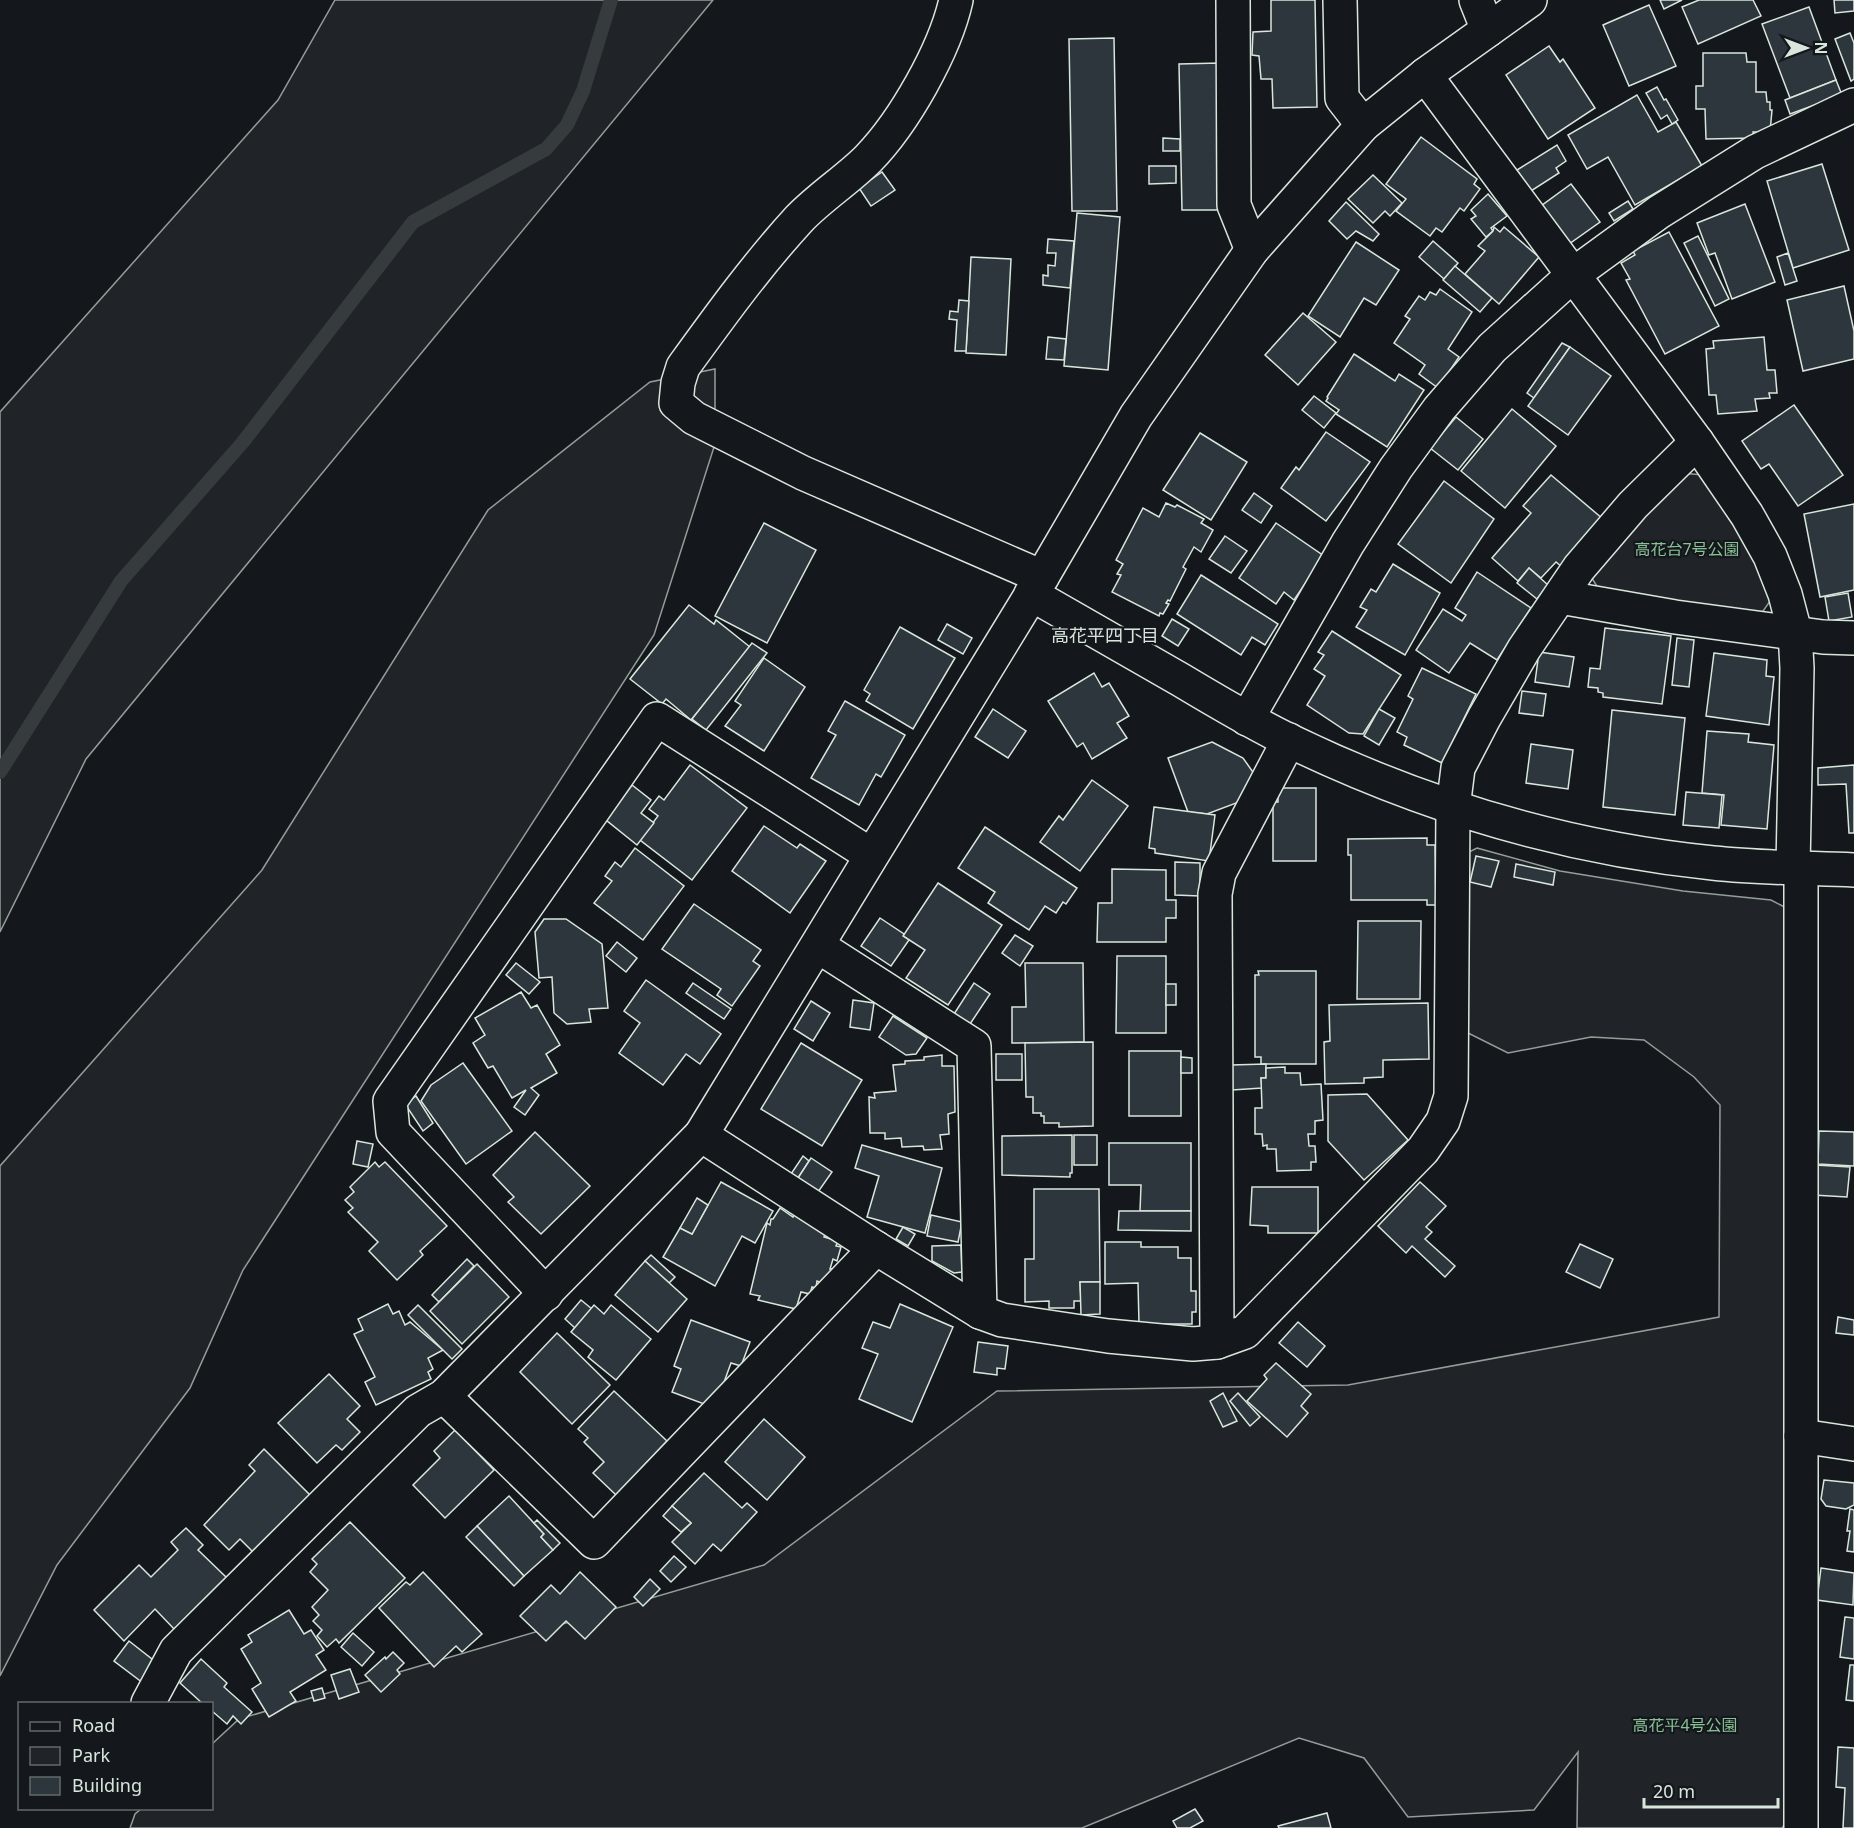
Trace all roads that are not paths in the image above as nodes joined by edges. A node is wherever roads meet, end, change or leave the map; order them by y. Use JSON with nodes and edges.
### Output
{"nodes":[{"id":1,"x":956,"y":0,"type":"edge"},
{"id":2,"x":1233,"y":0,"type":"edge"},
{"id":3,"x":1340,"y":0,"type":"edge"},
{"id":4,"x":1476,"y":0,"type":"edge"},
{"id":5,"x":1530,"y":0,"type":"edge"},
{"id":6,"x":1488,"y":30,"type":"junction"},
{"id":7,"x":1425,"y":75,"type":"junction"},
{"id":8,"x":1854,"y":105,"type":"edge"},
{"id":9,"x":1363,"y":125,"type":"junction"},
{"id":10,"x":1252,"y":250,"type":"junction"},
{"id":11,"x":1574,"y":274,"type":"junction"},
{"id":12,"x":1697,"y":442,"type":"junction"},
{"id":13,"x":1037,"y":585,"type":"junction"},
{"id":14,"x":1560,"y":597,"type":"junction"},
{"id":15,"x":1795,"y":632,"type":"junction"},
{"id":16,"x":1854,"y":638,"type":"edge"},
{"id":17,"x":1247,"y":719,"type":"junction"},
{"id":18,"x":1289,"y":740,"type":"junction"},
{"id":19,"x":1454,"y":808,"type":"junction"},
{"id":20,"x":871,"y":855,"type":"junction"},
{"id":21,"x":1797,"y":868,"type":"junction"},
{"id":22,"x":1854,"y":870,"type":"edge"},
{"id":23,"x":818,"y":946,"type":"junction"},
{"id":24,"x":700,"y":1136,"type":"junction"},
{"id":25,"x":876,"y":1248,"type":"junction"},
{"id":26,"x":546,"y":1294,"type":"junction"},
{"id":27,"x":980,"y":1312,"type":"junction"},
{"id":28,"x":1217,"y":1342,"type":"junction"},
{"id":29,"x":444,"y":1396,"type":"junction"},
{"id":30,"x":1801,"y":1436,"type":"junction"},
{"id":31,"x":1854,"y":1444,"type":"edge"},
{"id":32,"x":149,"y":1702,"type":"edge"},
{"id":33,"x":1801,"y":1828,"type":"edge"}],
"edges":[{"from":1,"to":13,"type":"street"},
{"from":2,"to":10,"type":"street"},
{"from":3,"to":9,"type":"street"},
{"from":4,"to":6,"type":"street"},
{"from":5,"to":6,"type":"street"},
{"from":6,"to":7,"type":"street"},
{"from":7,"to":9,"type":"street"},
{"from":7,"to":11,"type":"street"},
{"from":8,"to":11,"type":"street"},
{"from":9,"to":10,"type":"street"},
{"from":10,"to":13,"type":"street"},
{"from":11,"to":12,"type":"street"},
{"from":11,"to":17,"type":"street"},
{"from":12,"to":14,"type":"street"},
{"from":12,"to":15,"type":"street"},
{"from":13,"to":17,"type":"street"},
{"from":13,"to":20,"type":"street"},
{"from":14,"to":15,"type":"street"},
{"from":14,"to":19,"type":"street"},
{"from":15,"to":16,"type":"street"},
{"from":15,"to":21,"type":"street"},
{"from":17,"to":18,"type":"street"},
{"from":18,"to":19,"type":"street"},
{"from":18,"to":28,"type":"street"},
{"from":19,"to":21,"type":"street"},
{"from":19,"to":28,"type":"street"},
{"from":20,"to":23,"type":"street"},
{"from":20,"to":26,"type":"street"},
{"from":21,"to":22,"type":"street"},
{"from":21,"to":30,"type":"street"},
{"from":23,"to":24,"type":"street"},
{"from":23,"to":27,"type":"street"},
{"from":24,"to":25,"type":"street"},
{"from":24,"to":26,"type":"street"},
{"from":25,"to":27,"type":"street"},
{"from":25,"to":29,"type":"street"},
{"from":26,"to":29,"type":"street"},
{"from":27,"to":28,"type":"street"},
{"from":29,"to":32,"type":"street"},
{"from":30,"to":31,"type":"street"},
{"from":30,"to":33,"type":"street"}]}
